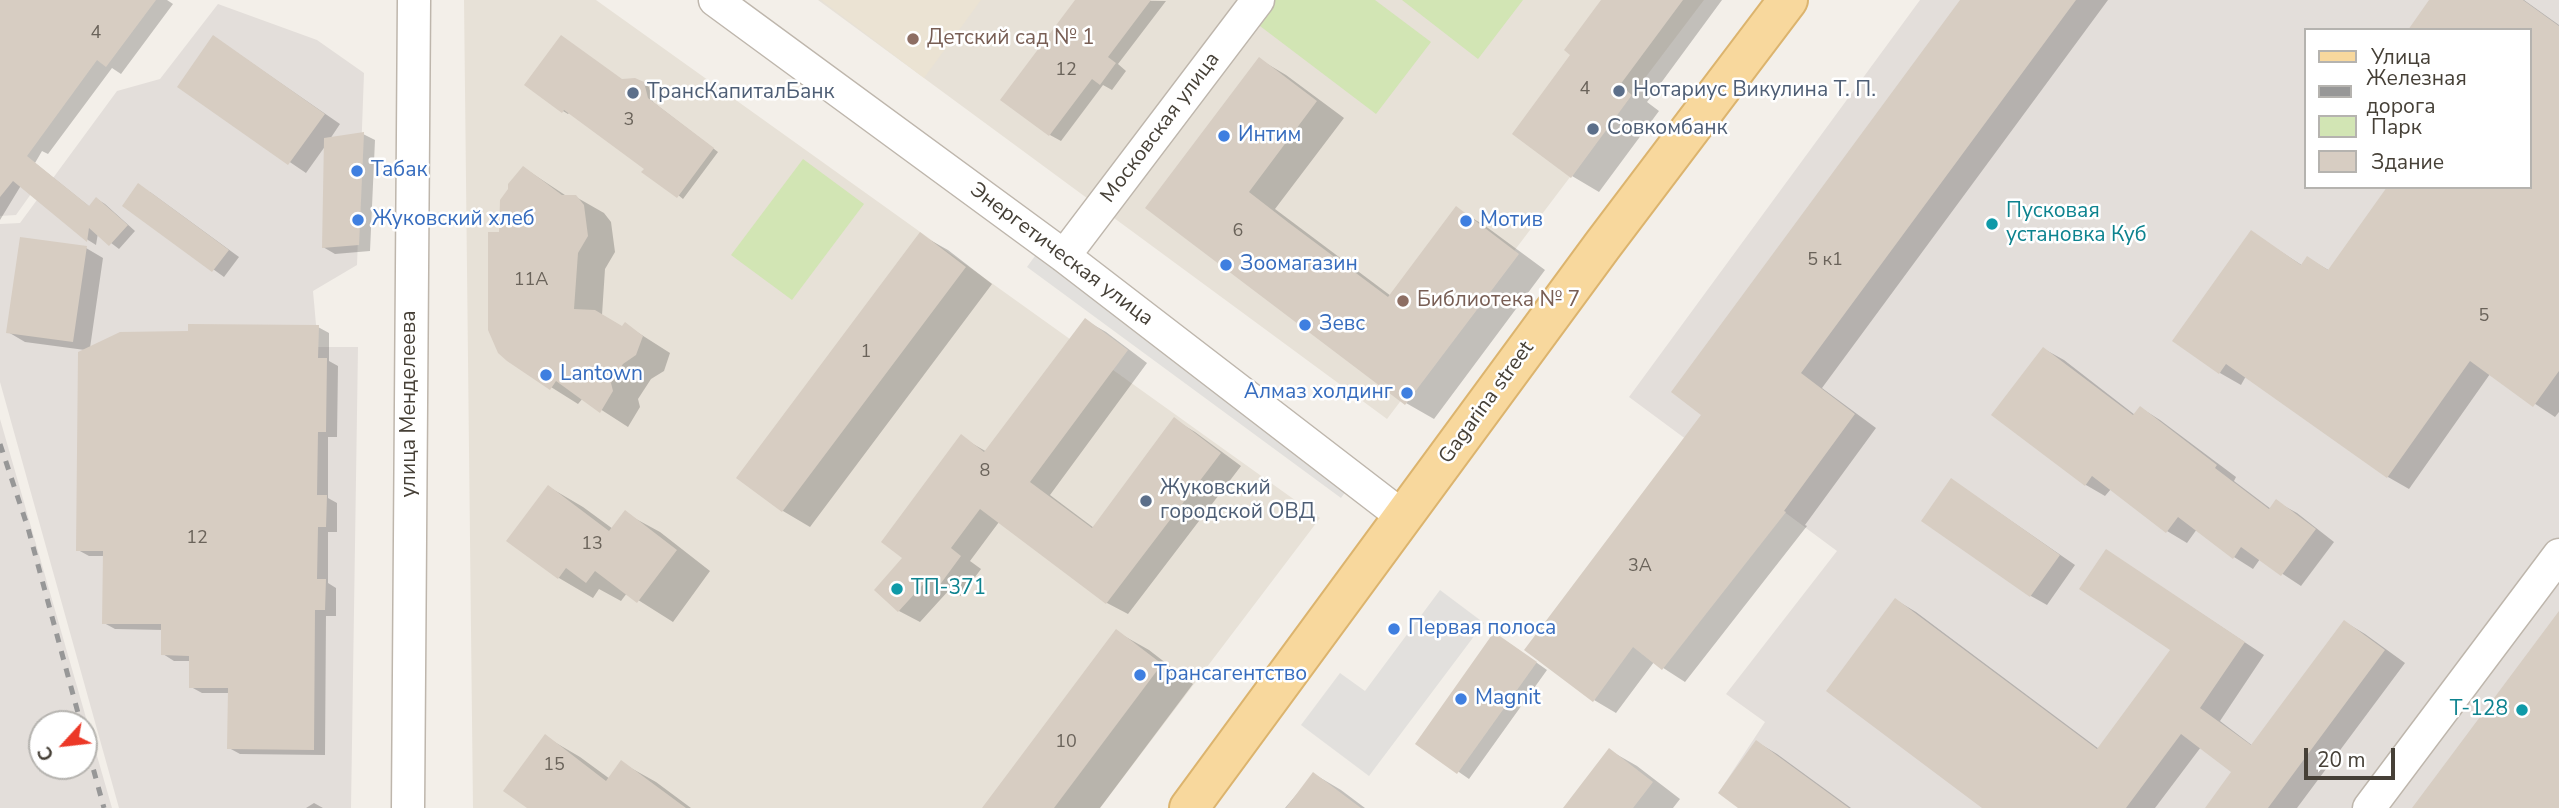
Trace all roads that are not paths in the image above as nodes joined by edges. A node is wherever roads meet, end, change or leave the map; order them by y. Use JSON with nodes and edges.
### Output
{"nodes":[{"id":1,"x":414,"y":0,"type":"edge"},
{"id":2,"x":715,"y":0,"type":"edge"},
{"id":3,"x":1258,"y":0,"type":"edge"},
{"id":4,"x":1788,"y":0,"type":"edge"},
{"id":5,"x":1064,"y":256,"type":"junction"},
{"id":6,"x":1402,"y":516,"type":"junction"},
{"id":7,"x":2559,"y":555,"type":"edge"},
{"id":8,"x":408,"y":808,"type":"edge"},
{"id":9,"x":1189,"y":808,"type":"edge"},
{"id":10,"x":2369,"y":808,"type":"edge"}],
"edges":[{"from":1,"to":8,"type":"street","name":"улица Менделеева"},
{"from":2,"to":5,"type":"street","name":"Энергетическая улица"},
{"from":3,"to":5,"type":"street","name":"Московская улица"},
{"from":4,"to":6,"type":"main road","name":"Gagarina street"},
{"from":5,"to":6,"type":"street","name":"Энергетическая улица"},
{"from":6,"to":9,"type":"main road","name":"Gagarina street"},
{"from":7,"to":10,"type":"street"}]}
